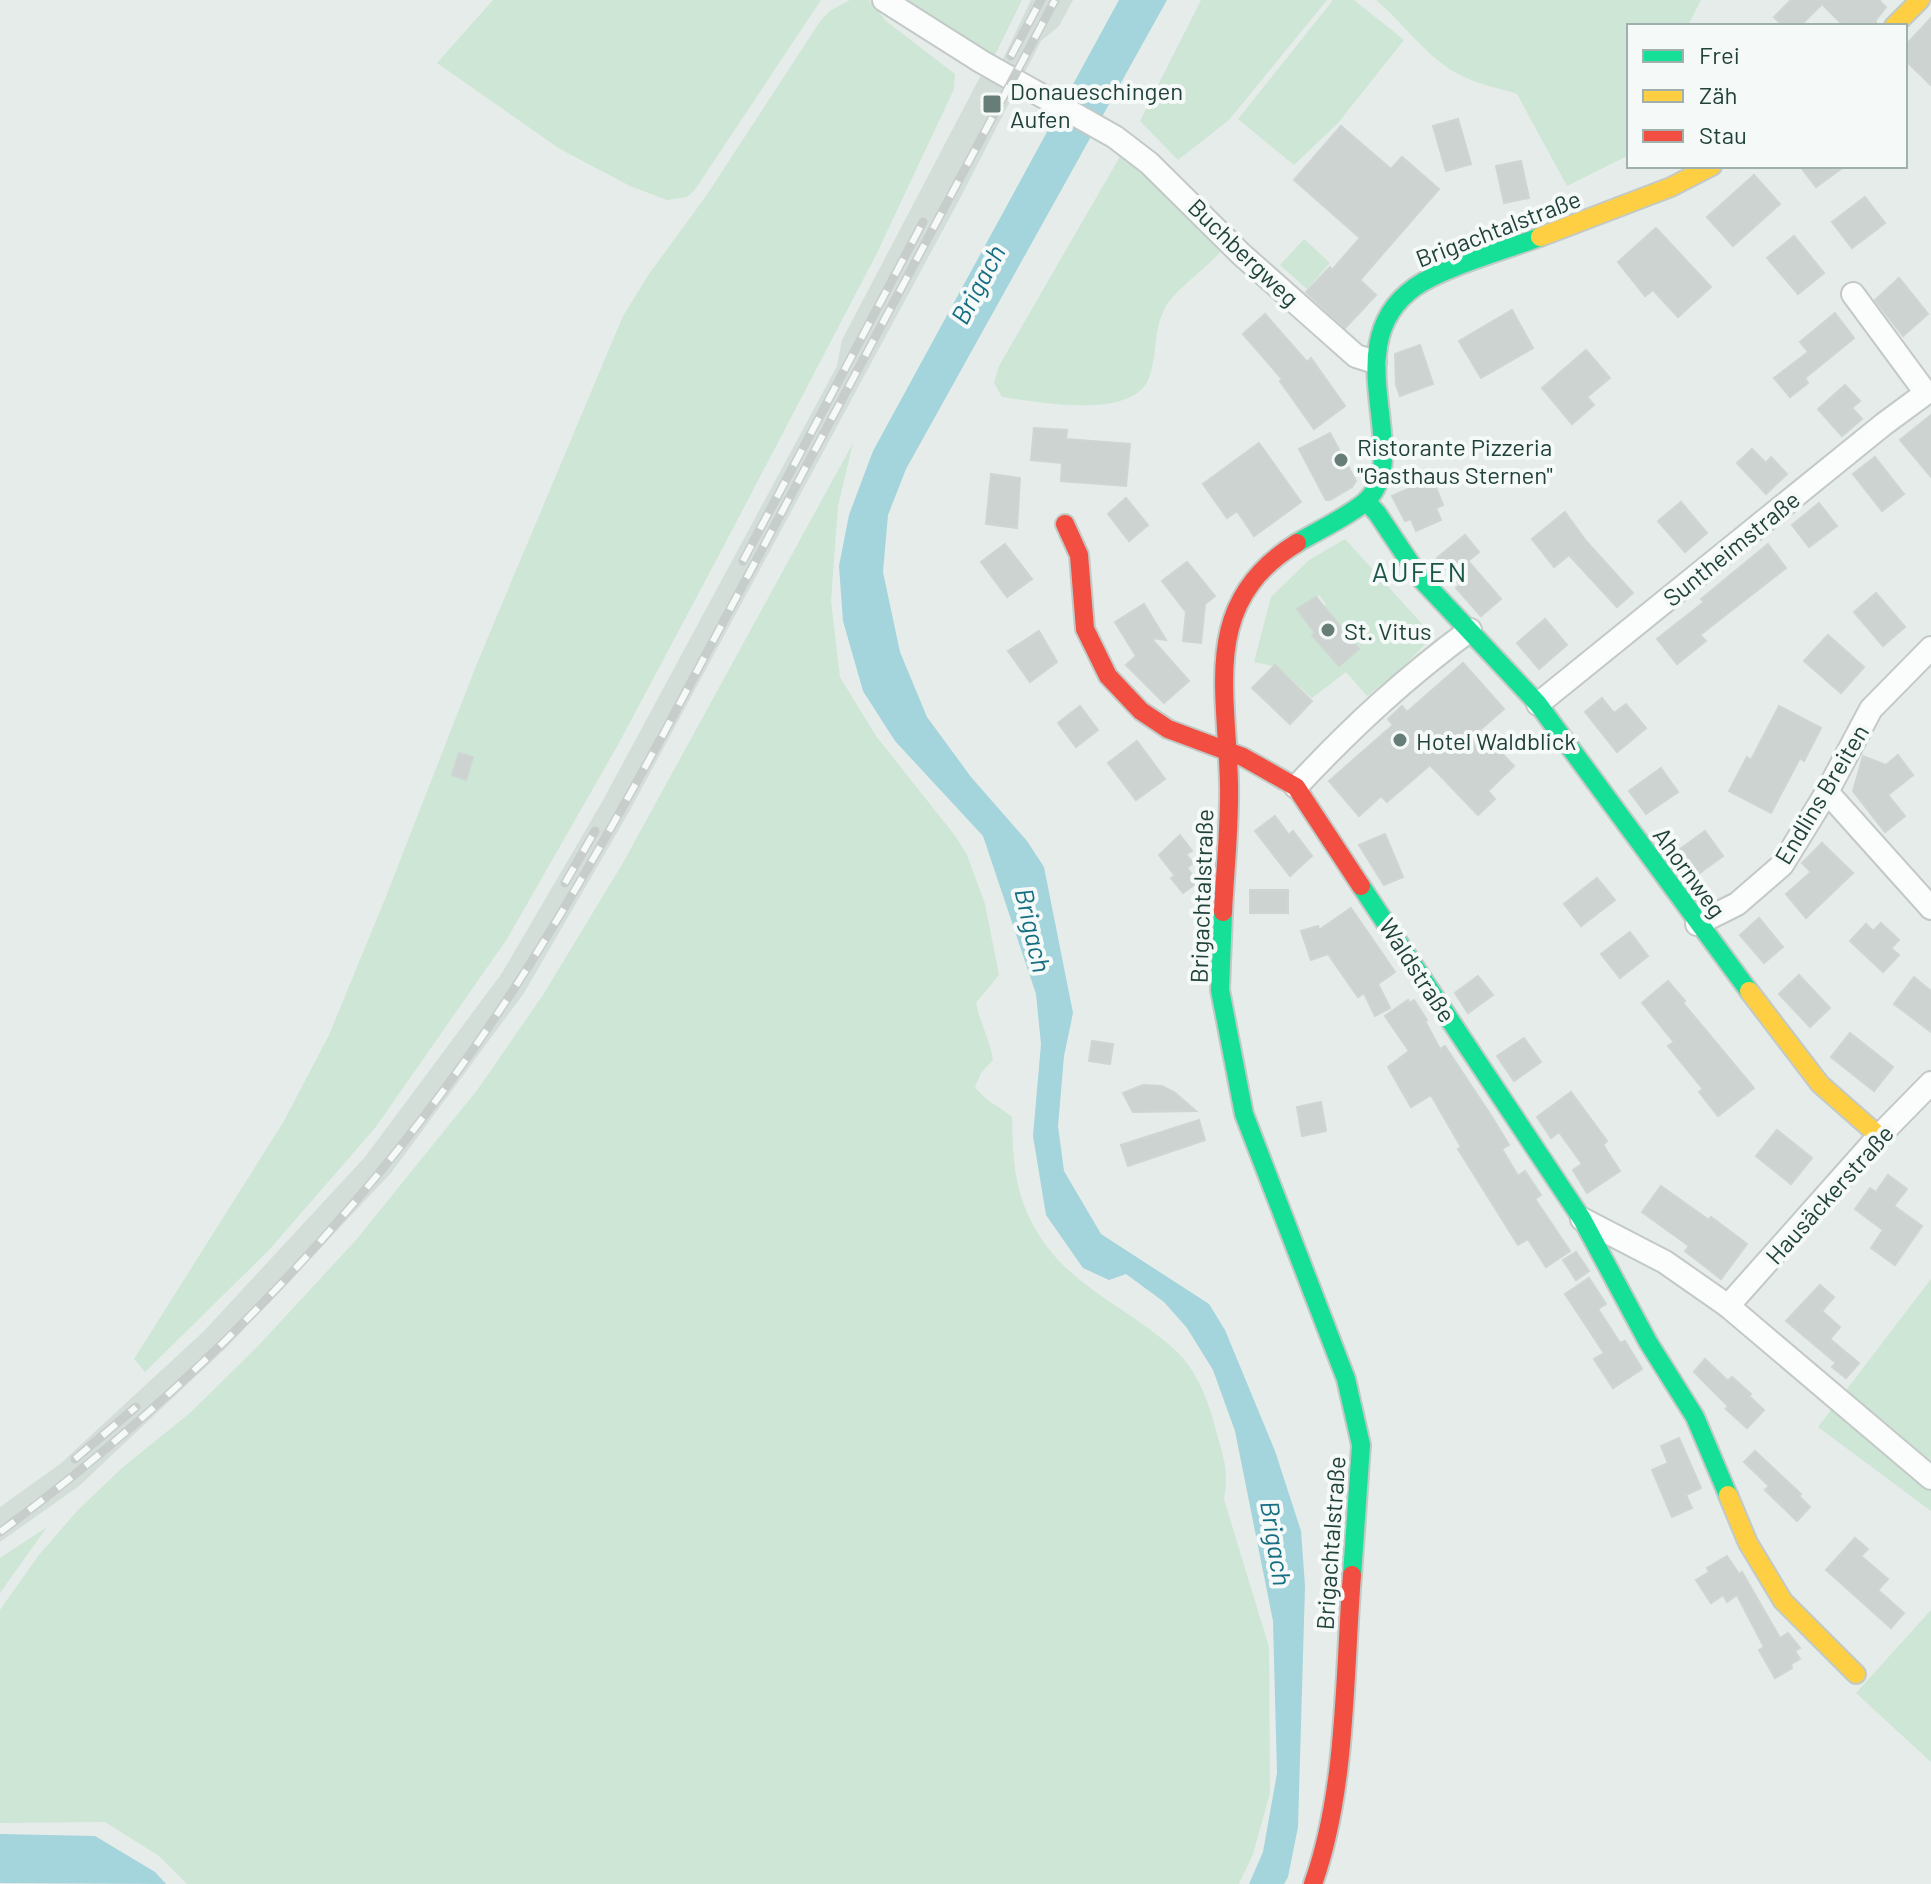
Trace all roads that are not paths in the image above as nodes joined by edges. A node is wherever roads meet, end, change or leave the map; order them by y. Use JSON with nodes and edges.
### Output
{"nodes":[{"id":1,"x":884,"y":0,"type":"edge"},
{"id":2,"x":1920,"y":0,"type":"edge"},
{"id":3,"x":1896,"y":24,"type":"edge"},
{"id":4,"x":1708,"y":168,"type":"edge"},
{"id":5,"x":1853,"y":294,"type":"dead end"},
{"id":6,"x":1375,"y":362,"type":"junction"},
{"id":7,"x":1928,"y":393,"type":"edge"},
{"id":8,"x":1366,"y":501,"type":"junction"},
{"id":9,"x":1065,"y":524,"type":"dead end"},
{"id":10,"x":1470,"y":630,"type":"junction"},
{"id":11,"x":1931,"y":648,"type":"edge"},
{"id":12,"x":1538,"y":704,"type":"junction"},
{"id":13,"x":1228,"y":752,"type":"junction"},
{"id":14,"x":1296,"y":787,"type":"junction"},
{"id":15,"x":1827,"y":792,"type":"junction"},
{"id":16,"x":1931,"y":908,"type":"edge"},
{"id":17,"x":1697,"y":924,"type":"junction"},
{"id":18,"x":1931,"y":1083,"type":"edge"},
{"id":19,"x":1879,"y":1136,"type":"junction"},
{"id":20,"x":1582,"y":1219,"type":"junction"},
{"id":21,"x":1728,"y":1306,"type":"junction"},
{"id":22,"x":1931,"y":1478,"type":"edge"},
{"id":23,"x":1856,"y":1674,"type":"dead end"},
{"id":24,"x":1313,"y":1884,"type":"edge"}],
"edges":[{"from":1,"to":6,"type":"street","name":"Buchbergweg"},
{"from":2,"to":3,"type":"street"},
{"from":4,"to":6,"type":"street","name":"Brigachtalstraße"},
{"from":5,"to":7,"type":"street","name":"Suntheimstraße"},
{"from":6,"to":8,"type":"street","name":"Brigachtalstraße"},
{"from":7,"to":12,"type":"street","name":"Suntheimstraße"},
{"from":8,"to":10,"type":"street","name":"Ahornweg"},
{"from":8,"to":13,"type":"street","name":"Brigachtalstraße"},
{"from":9,"to":13,"type":"street","name":"Waldstraße"},
{"from":10,"to":12,"type":"street","name":"Ahornweg"},
{"from":10,"to":14,"type":"street"},
{"from":11,"to":15,"type":"street","name":"Endlins Breiten"},
{"from":12,"to":17,"type":"street","name":"Ahornweg"},
{"from":13,"to":14,"type":"street","name":"Waldstraße"},
{"from":13,"to":24,"type":"street","name":"Brigachtalstraße"},
{"from":14,"to":20,"type":"street","name":"Waldstraße"},
{"from":15,"to":16,"type":"street"},
{"from":15,"to":17,"type":"street","name":"Endlins Breiten"},
{"from":17,"to":19,"type":"street","name":"Ahornweg"},
{"from":18,"to":19,"type":"street","name":"Hausäckerstraße"},
{"from":19,"to":21,"type":"street","name":"Hausäckerstraße"},
{"from":20,"to":21,"type":"street","name":"Waldstraße"},
{"from":20,"to":23,"type":"street","name":"Waldstraße"},
{"from":21,"to":22,"type":"street","name":"Waldstraße"}]}
